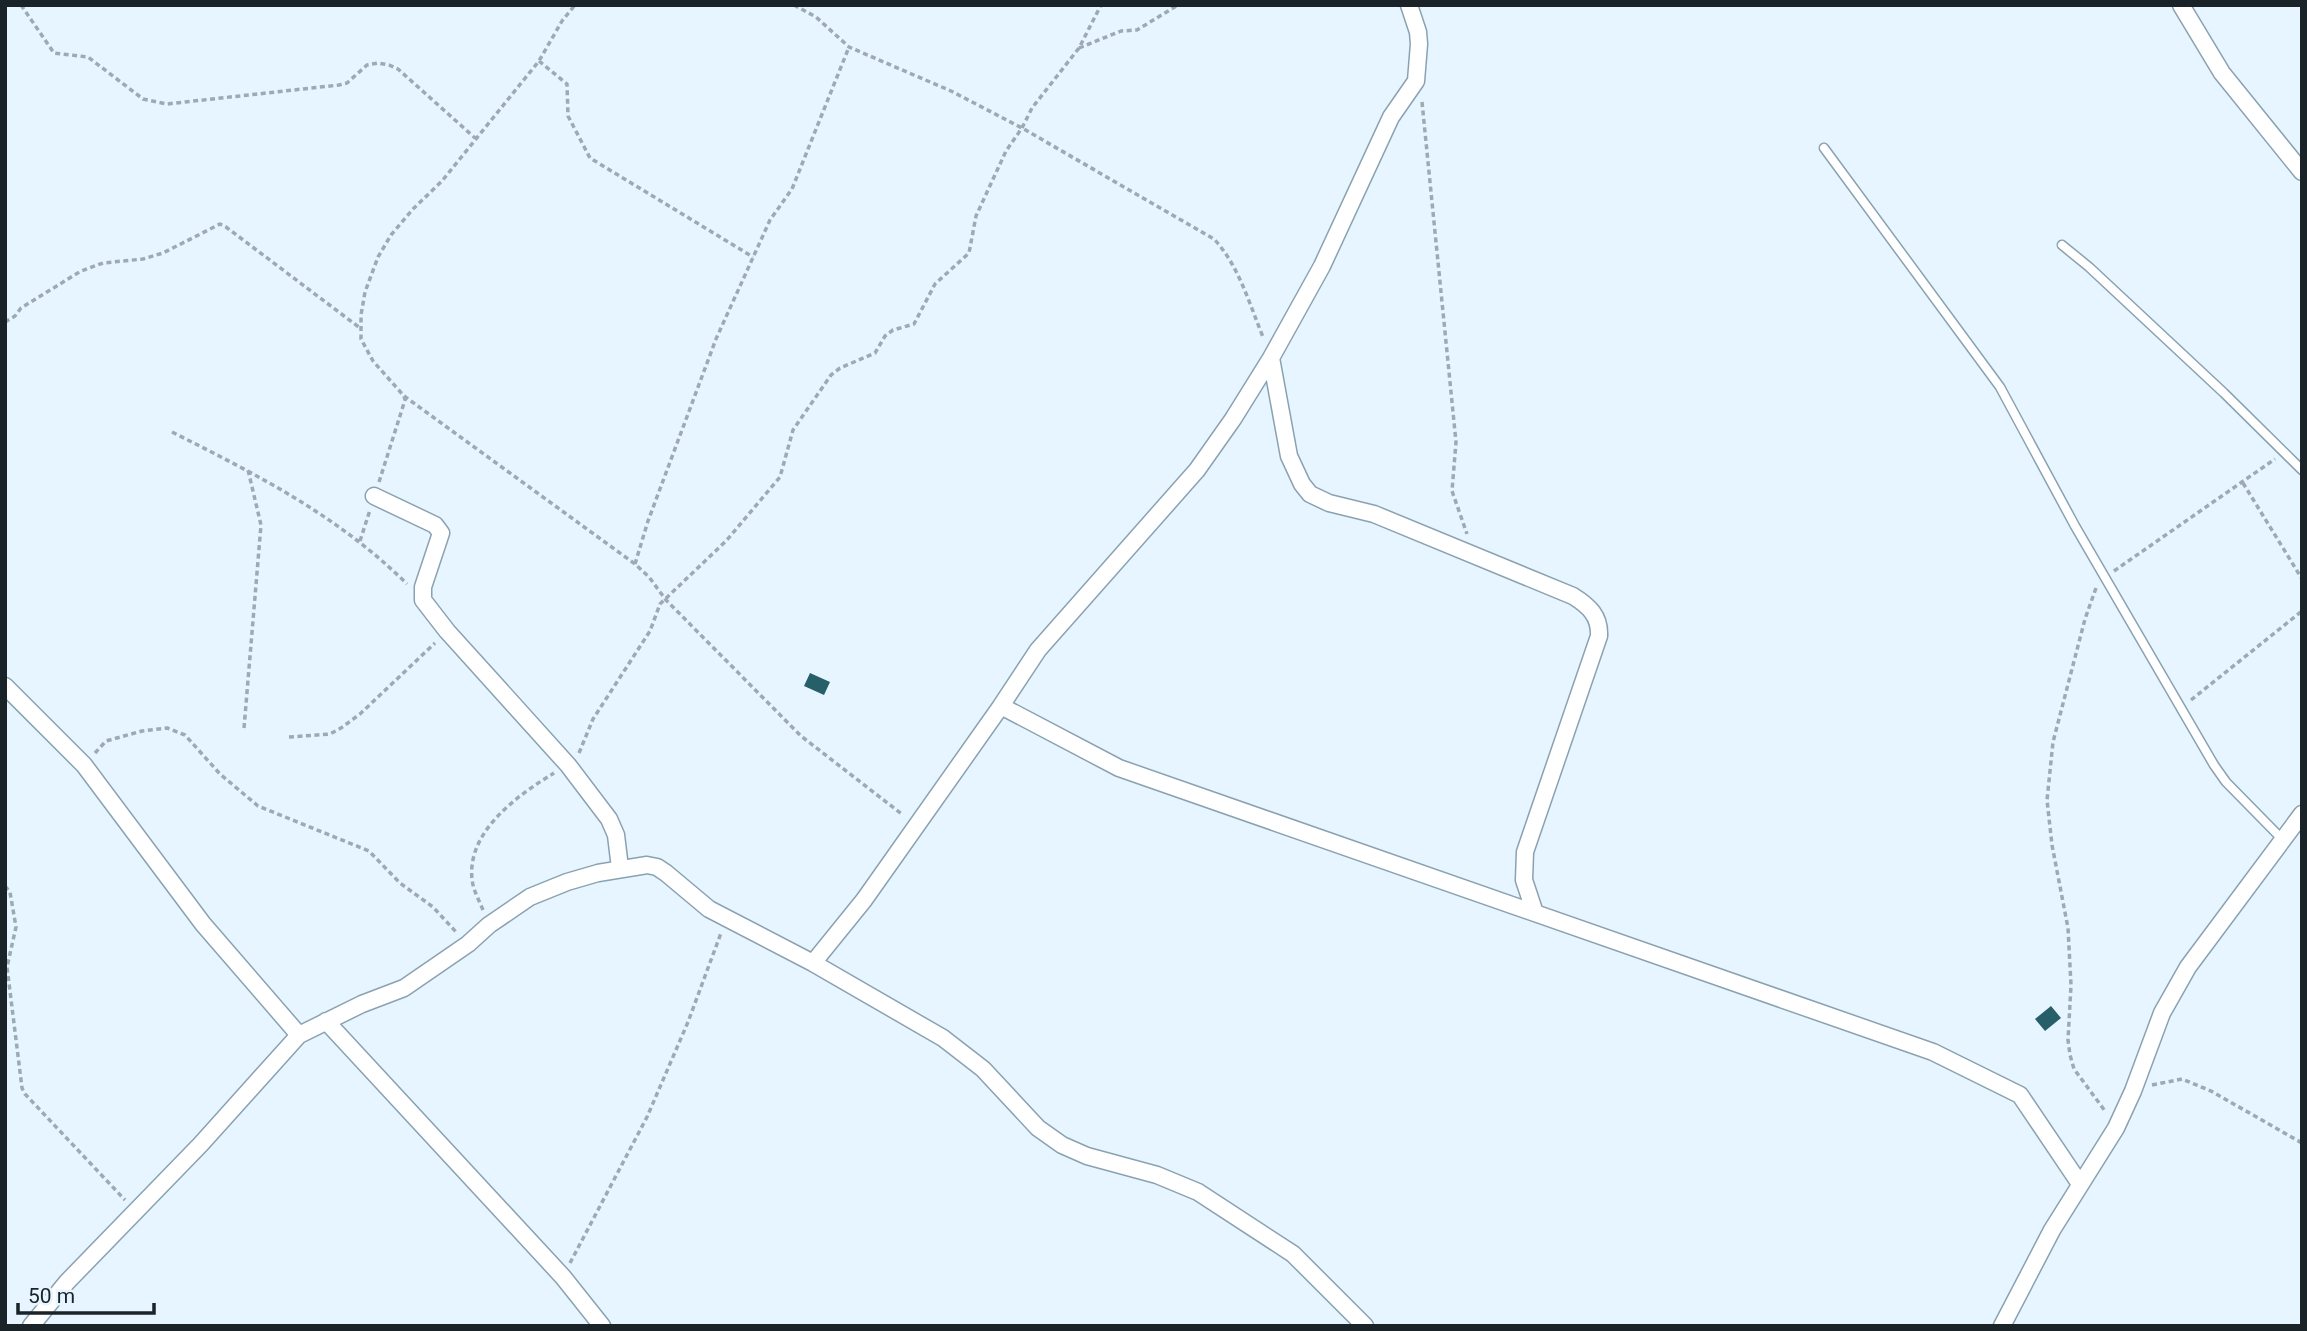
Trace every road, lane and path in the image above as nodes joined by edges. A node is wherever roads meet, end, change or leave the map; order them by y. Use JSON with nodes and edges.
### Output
{"nodes":[{"id":1,"x":21,"y":5,"type":"edge"},
{"id":2,"x":575,"y":5,"type":"edge"},
{"id":3,"x":794,"y":5,"type":"edge"},
{"id":4,"x":1101,"y":5,"type":"edge"},
{"id":5,"x":1178,"y":5,"type":"edge"},
{"id":6,"x":1409,"y":5,"type":"edge"},
{"id":7,"x":2180,"y":5,"type":"edge"},
{"id":8,"x":849,"y":47,"type":"junction"},
{"id":9,"x":1079,"y":48,"type":"junction"},
{"id":10,"x":539,"y":61,"type":"junction"},
{"id":11,"x":1419,"y":70,"type":"junction"},
{"id":12,"x":1021,"y":128,"type":"junction"},
{"id":13,"x":475,"y":138,"type":"junction"},
{"id":14,"x":1824,"y":148,"type":"dead end"},
{"id":15,"x":2302,"y":172,"type":"edge"},
{"id":16,"x":2062,"y":245,"type":"dead end"},
{"id":17,"x":753,"y":257,"type":"junction"},
{"id":18,"x":5,"y":322,"type":"edge"},
{"id":19,"x":360,"y":328,"type":"junction"},
{"id":20,"x":1271,"y":358,"type":"junction"},
{"id":21,"x":404,"y":396,"type":"junction"},
{"id":22,"x":172,"y":432,"type":"dead end"},
{"id":23,"x":2285,"y":452,"type":"junction"},
{"id":24,"x":248,"y":470,"type":"junction"},
{"id":25,"x":2302,"y":470,"type":"edge"},
{"id":26,"x":2243,"y":483,"type":"junction"},
{"id":27,"x":374,"y":495,"type":"junction"},
{"id":28,"x":360,"y":541,"type":"junction"},
{"id":29,"x":1476,"y":556,"type":"junction"},
{"id":30,"x":635,"y":564,"type":"junction"},
{"id":31,"x":2103,"y":576,"type":"junction"},
{"id":32,"x":2302,"y":579,"type":"edge"},
{"id":33,"x":423,"y":600,"type":"junction"},
{"id":34,"x":666,"y":600,"type":"junction"},
{"id":35,"x":2302,"y":611,"type":"edge"},
{"id":36,"x":447,"y":631,"type":"junction"},
{"id":37,"x":5,"y":686,"type":"edge"},
{"id":38,"x":1001,"y":706,"type":"junction"},
{"id":39,"x":2181,"y":708,"type":"junction"},
{"id":40,"x":244,"y":728,"type":"dead end"},
{"id":41,"x":289,"y":737,"type":"dead end"},
{"id":42,"x":83,"y":765,"type":"junction"},
{"id":43,"x":570,"y":768,"type":"junction"},
{"id":44,"x":2302,"y":814,"type":"edge"},
{"id":45,"x":916,"y":825,"type":"junction"},
{"id":46,"x":2283,"y":840,"type":"junction"},
{"id":47,"x":620,"y":868,"type":"junction"},
{"id":48,"x":5,"y":886,"type":"edge"},
{"id":49,"x":1535,"y":913,"type":"junction"},
{"id":50,"x":727,"y":919,"type":"junction"},
{"id":51,"x":489,"y":925,"type":"junction"},
{"id":52,"x":468,"y":944,"type":"junction"},
{"id":53,"x":813,"y":963,"type":"junction"},
{"id":54,"x":326,"y":1021,"type":"junction"},
{"id":55,"x":299,"y":1035,"type":"junction"},
{"id":56,"x":2133,"y":1091,"type":"junction"},
{"id":57,"x":2116,"y":1128,"type":"junction"},
{"id":58,"x":2302,"y":1143,"type":"edge"},
{"id":59,"x":2080,"y":1184,"type":"junction"},
{"id":60,"x":136,"y":1212,"type":"junction"},
{"id":61,"x":562,"y":1277,"type":"junction"},
{"id":62,"x":31,"y":1326,"type":"edge"},
{"id":63,"x":602,"y":1326,"type":"edge"},
{"id":64,"x":1365,"y":1326,"type":"edge"},
{"id":65,"x":2002,"y":1326,"type":"edge"}],
"edges":[{"from":1,"to":13,"type":"path"},
{"from":2,"to":10,"type":"path"},
{"from":3,"to":8,"type":"path"},
{"from":4,"to":9,"type":"path"},
{"from":5,"to":9,"type":"path"},
{"from":6,"to":11,"type":"street"},
{"from":7,"to":15,"type":"street"},
{"from":8,"to":12,"type":"path"},
{"from":8,"to":17,"type":"path"},
{"from":9,"to":12,"type":"path"},
{"from":10,"to":13,"type":"path"},
{"from":10,"to":17,"type":"path"},
{"from":11,"to":20,"type":"street"},
{"from":11,"to":29,"type":"path"},
{"from":12,"to":20,"type":"path"},
{"from":12,"to":34,"type":"path"},
{"from":13,"to":19,"type":"path"},
{"from":14,"to":31,"type":"lane"},
{"from":16,"to":23,"type":"lane"},
{"from":17,"to":30,"type":"path"},
{"from":18,"to":19,"type":"path"},
{"from":19,"to":21,"type":"path"},
{"from":20,"to":29,"type":"street"},
{"from":20,"to":38,"type":"street"},
{"from":21,"to":27,"type":"path"},
{"from":21,"to":30,"type":"path"},
{"from":22,"to":24,"type":"path"},
{"from":23,"to":25,"type":"lane"},
{"from":23,"to":26,"type":"path"},
{"from":24,"to":28,"type":"path"},
{"from":24,"to":40,"type":"path"},
{"from":26,"to":31,"type":"path"},
{"from":26,"to":32,"type":"path"},
{"from":27,"to":28,"type":"path"},
{"from":27,"to":33,"type":"street"},
{"from":28,"to":33,"type":"path"},
{"from":29,"to":49,"type":"street"},
{"from":30,"to":34,"type":"path"},
{"from":31,"to":39,"type":"lane"},
{"from":31,"to":57,"type":"path"},
{"from":33,"to":36,"type":"street"},
{"from":34,"to":43,"type":"path"},
{"from":34,"to":45,"type":"path"},
{"from":35,"to":39,"type":"path"},
{"from":36,"to":41,"type":"path"},
{"from":36,"to":43,"type":"street"},
{"from":37,"to":42,"type":"street"},
{"from":38,"to":45,"type":"street"},
{"from":38,"to":49,"type":"street"},
{"from":39,"to":46,"type":"lane"},
{"from":42,"to":52,"type":"path"},
{"from":42,"to":55,"type":"street"},
{"from":43,"to":47,"type":"street"},
{"from":43,"to":51,"type":"path"},
{"from":44,"to":46,"type":"street"},
{"from":45,"to":53,"type":"street"},
{"from":46,"to":56,"type":"street"},
{"from":47,"to":50,"type":"street"},
{"from":47,"to":51,"type":"street"},
{"from":48,"to":60,"type":"path"},
{"from":49,"to":59,"type":"street"},
{"from":50,"to":53,"type":"street"},
{"from":50,"to":61,"type":"path"},
{"from":51,"to":52,"type":"street"},
{"from":52,"to":54,"type":"street"},
{"from":53,"to":64,"type":"street"},
{"from":54,"to":55,"type":"street"},
{"from":54,"to":61,"type":"street"},
{"from":55,"to":60,"type":"street"},
{"from":56,"to":57,"type":"street"},
{"from":56,"to":58,"type":"path"},
{"from":57,"to":59,"type":"street"},
{"from":59,"to":65,"type":"street"},
{"from":60,"to":62,"type":"street"},
{"from":61,"to":63,"type":"street"}]}
